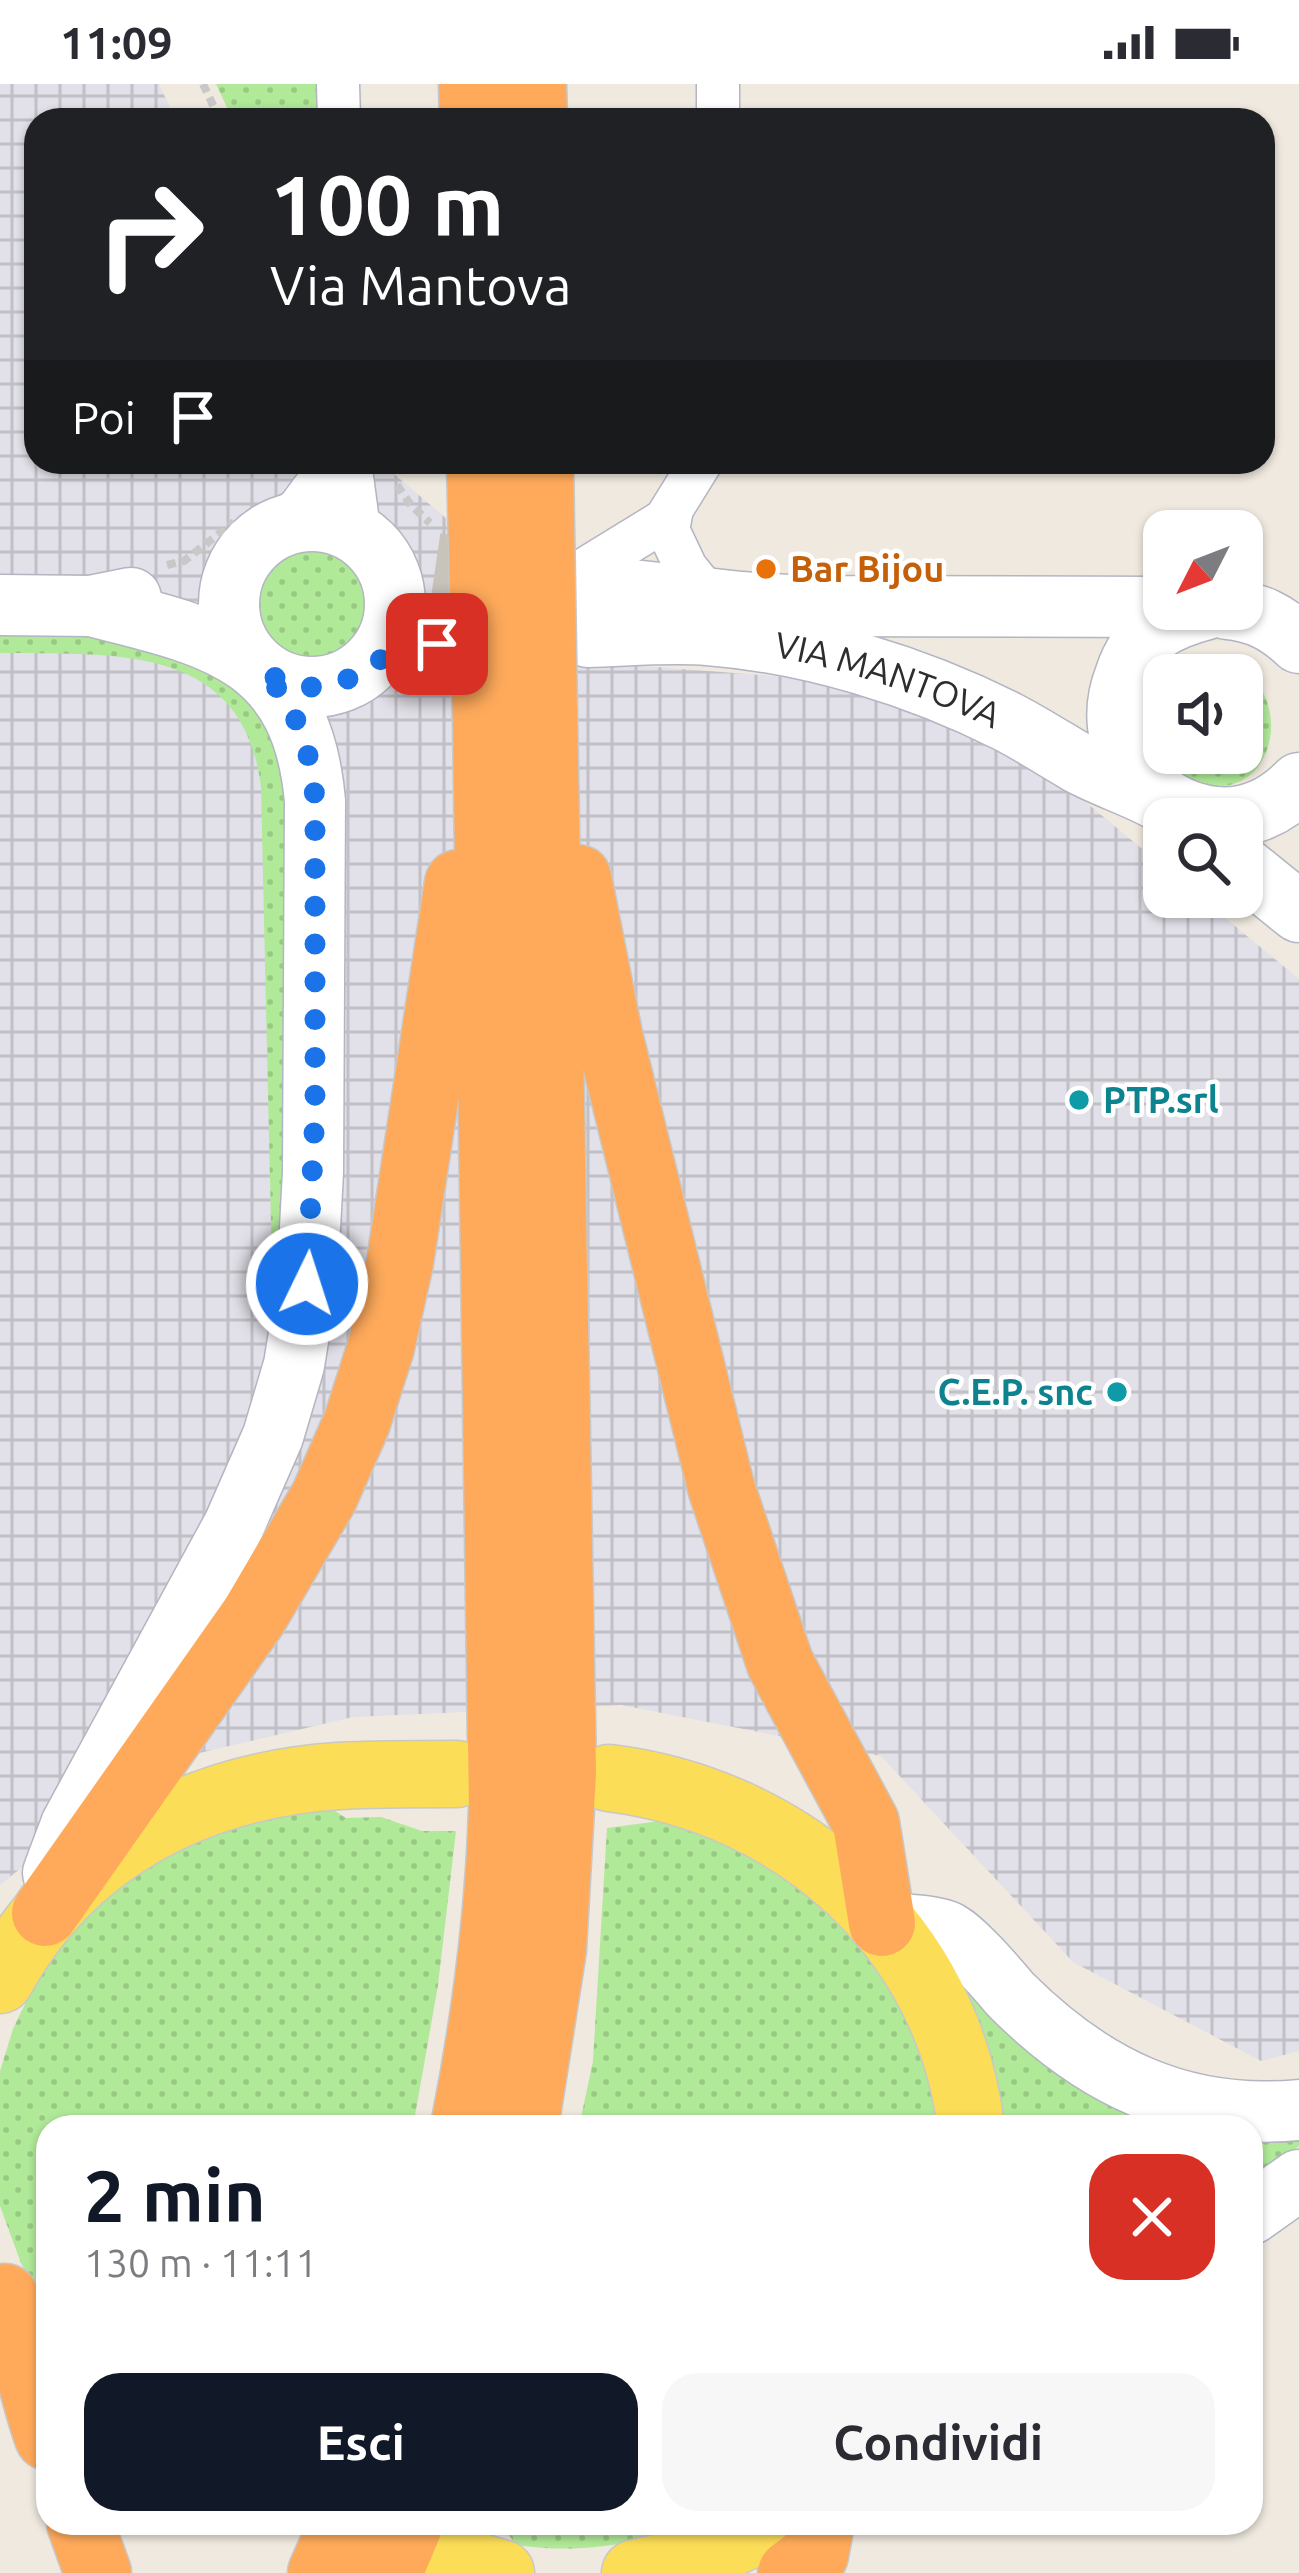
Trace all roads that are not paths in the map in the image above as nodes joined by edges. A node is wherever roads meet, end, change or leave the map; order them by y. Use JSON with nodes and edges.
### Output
{"nodes":[{"id":1,"x":324,"y":474,"type":"edge"},
{"id":2,"x":352,"y":474,"type":"edge"},
{"id":3,"x":482,"y":474,"type":"edge"},
{"id":4,"x":539,"y":474,"type":"edge"},
{"id":5,"x":694,"y":474,"type":"edge"},
{"id":6,"x":672,"y":509,"type":"junction"},
{"id":7,"x":255,"y":531,"type":"junction"},
{"id":8,"x":360,"y":537,"type":"junction"},
{"id":9,"x":435,"y":546,"type":"tunnel mouth"},
{"id":10,"x":588,"y":597,"type":"junction"},
{"id":11,"x":722,"y":600,"type":"junction"},
{"id":12,"x":0,"y":605,"type":"edge"},
{"id":13,"x":91,"y":606,"type":"junction"},
{"id":14,"x":1143,"y":608,"type":"edge"},
{"id":15,"x":1263,"y":618,"type":"edge"},
{"id":16,"x":1158,"y":630,"type":"edge"},
{"id":17,"x":1299,"y":643,"type":"edge"},
{"id":18,"x":437,"y":644,"type":"tunnel mouth"},
{"id":19,"x":366,"y":668,"type":"junction"},
{"id":20,"x":262,"y":670,"type":"junction"},
{"id":21,"x":515,"y":716,"type":"junction"},
{"id":22,"x":1299,"y":783,"type":"edge"},
{"id":23,"x":1149,"y":798,"type":"edge"},
{"id":24,"x":1161,"y":798,"type":"edge"},
{"id":25,"x":1263,"y":809,"type":"edge"},
{"id":26,"x":1263,"y":883,"type":"edge"},
{"id":27,"x":1299,"y":912,"type":"edge"},
{"id":28,"x":458,"y":1774,"type":"dead end"},
{"id":29,"x":609,"y":1778,"type":"dead end"},
{"id":30,"x":882,"y":1923,"type":"junction"},
{"id":31,"x":19,"y":1946,"type":"edge"},
{"id":32,"x":1299,"y":2110,"type":"edge"},
{"id":33,"x":466,"y":2115,"type":"edge"},
{"id":34,"x":527,"y":2115,"type":"edge"},
{"id":35,"x":969,"y":2115,"type":"edge"},
{"id":36,"x":1299,"y":2180,"type":"edge"},
{"id":37,"x":1263,"y":2206,"type":"edge"},
{"id":38,"x":2,"y":2291,"type":"edge"},
{"id":39,"x":36,"y":2343,"type":"edge"},
{"id":40,"x":36,"y":2405,"type":"edge"},
{"id":41,"x":84,"y":2535,"type":"edge"},
{"id":42,"x":338,"y":2535,"type":"edge"},
{"id":43,"x":748,"y":2535,"type":"edge"},
{"id":44,"x":819,"y":2535,"type":"edge"},
{"id":45,"x":98,"y":2573,"type":"edge"},
{"id":46,"x":321,"y":2573,"type":"edge"},
{"id":47,"x":635,"y":2573,"type":"edge"},
{"id":48,"x":791,"y":2573,"type":"edge"}],
"edges":[{"from":1,"to":7,"type":"street"},
{"from":2,"to":8,"type":"street"},
{"from":3,"to":21,"type":"highway","bridge":true},
{"from":4,"to":21,"type":"highway","bridge":true},
{"from":5,"to":6,"type":"street"},
{"from":6,"to":10,"type":"street"},
{"from":6,"to":11,"type":"street"},
{"from":7,"to":8,"type":"main road"},
{"from":7,"to":13,"type":"main road"},
{"from":7,"to":20,"type":"main road"},
{"from":8,"to":9,"type":"main road"},
{"from":8,"to":19,"type":"main road"},
{"from":10,"to":11,"type":"main road","name":"VIA MANTOVA"},
{"from":10,"to":23,"type":"main road","name":"VIA MANTOVA"},
{"from":11,"to":14,"type":"main road","name":"VIA MANTOVA"},
{"from":12,"to":13,"type":"main road"},
{"from":13,"to":20,"type":"main road"},
{"from":15,"to":17,"type":"main road"},
{"from":16,"to":24,"type":"main road"},
{"from":18,"to":19,"type":"main road"},
{"from":19,"to":20,"type":"main road"},
{"from":20,"to":31,"type":"main road"},
{"from":21,"to":30,"type":"highway"},
{"from":21,"to":31,"type":"highway"},
{"from":21,"to":33,"type":"highway"},
{"from":21,"to":34,"type":"highway"},
{"from":22,"to":25,"type":"main road","name":"VIA MANTOVA"},
{"from":26,"to":27,"type":"main road"},
{"from":28,"to":31,"type":"main road"},
{"from":29,"to":30,"type":"main road"},
{"from":30,"to":32,"type":"main road"},
{"from":30,"to":35,"type":"main road"},
{"from":36,"to":37,"type":"main road"},
{"from":38,"to":39,"type":"main road"},
{"from":38,"to":40,"type":"highway"},
{"from":41,"to":45,"type":"highway"},
{"from":42,"to":46,"type":"highway"},
{"from":43,"to":47,"type":"main road"},
{"from":44,"to":48,"type":"highway"}]}
